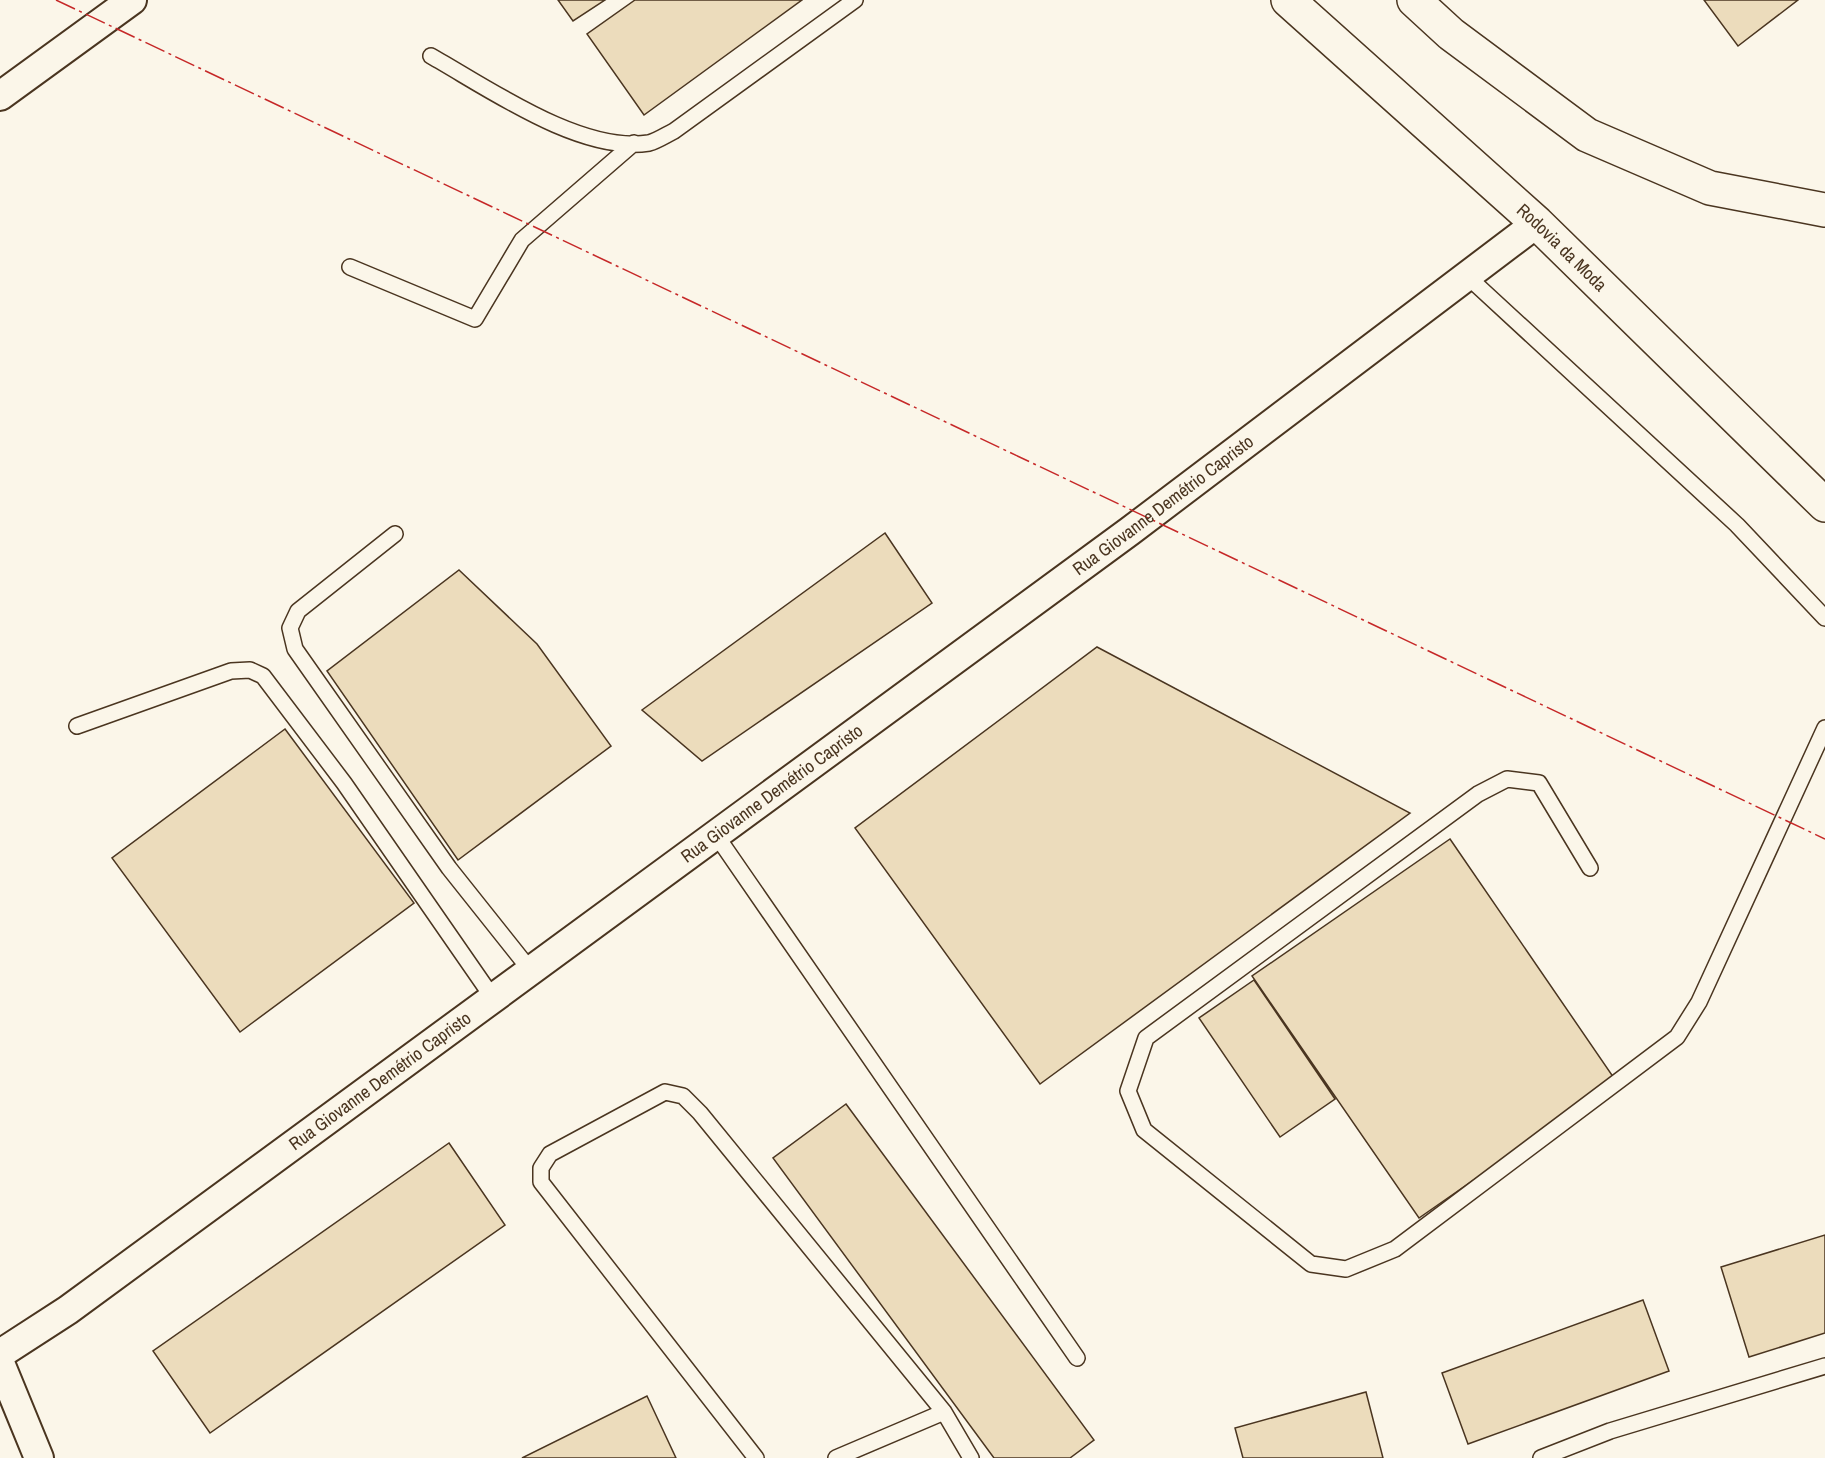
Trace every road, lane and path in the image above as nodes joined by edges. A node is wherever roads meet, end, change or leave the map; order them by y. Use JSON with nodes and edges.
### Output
{"nodes":[{"id":1,"x":132,"y":0,"type":"edge"},
{"id":2,"x":855,"y":0,"type":"edge"},
{"id":3,"x":1288,"y":0,"type":"edge"},
{"id":4,"x":1414,"y":0,"type":"edge"},
{"id":5,"x":431,"y":56,"type":"dead end"},
{"id":6,"x":0,"y":96,"type":"edge"},
{"id":7,"x":633,"y":143,"type":"junction"},
{"id":8,"x":1825,"y":210,"type":"edge"},
{"id":9,"x":1537,"y":223,"type":"junction"},
{"id":10,"x":350,"y":267,"type":"dead end"},
{"id":11,"x":1467,"y":276,"type":"junction"},
{"id":12,"x":1825,"y":506,"type":"edge"},
{"id":13,"x":394,"y":534,"type":"dead end"},
{"id":14,"x":1825,"y":618,"type":"edge"},
{"id":15,"x":77,"y":726,"type":"dead end"},
{"id":16,"x":1825,"y":728,"type":"edge"},
{"id":17,"x":716,"y":835,"type":"junction"},
{"id":18,"x":1590,"y":868,"type":"dead end"},
{"id":19,"x":531,"y":971,"type":"junction"},
{"id":20,"x":493,"y":998,"type":"junction"},
{"id":21,"x":0,"y":1354,"type":"edge"},
{"id":22,"x":1077,"y":1358,"type":"dead end"},
{"id":23,"x":0,"y":1363,"type":"edge"},
{"id":24,"x":1825,"y":1366,"type":"edge"},
{"id":25,"x":944,"y":1412,"type":"junction"},
{"id":26,"x":39,"y":1458,"type":"edge"},
{"id":27,"x":756,"y":1458,"type":"edge"},
{"id":28,"x":836,"y":1458,"type":"edge"},
{"id":29,"x":971,"y":1458,"type":"edge"},
{"id":30,"x":1541,"y":1458,"type":"edge"}],
"edges":[{"from":1,"to":6,"type":"street"},
{"from":2,"to":7,"type":"lane"},
{"from":3,"to":9,"type":"highway","name":"Rodovia da Moda"},
{"from":4,"to":8,"type":"highway"},
{"from":5,"to":7,"type":"lane"},
{"from":7,"to":10,"type":"lane"},
{"from":9,"to":11,"type":"street","name":"Rua Giovanne Demétrio Capristo"},
{"from":9,"to":12,"type":"highway","name":"Rodovia da Moda"},
{"from":11,"to":14,"type":"lane"},
{"from":11,"to":17,"type":"street","name":"Rua Giovanne Demétrio Capristo"},
{"from":13,"to":19,"type":"lane"},
{"from":15,"to":20,"type":"lane"},
{"from":16,"to":18,"type":"lane"},
{"from":17,"to":19,"type":"street","name":"Rua Giovanne Demétrio Capristo"},
{"from":17,"to":22,"type":"lane"},
{"from":19,"to":20,"type":"street","name":"Rua Giovanne Demétrio Capristo"},
{"from":20,"to":21,"type":"street","name":"Rua Giovanne Demétrio Capristo"},
{"from":23,"to":26,"type":"street"},
{"from":24,"to":30,"type":"lane"},
{"from":25,"to":27,"type":"lane"},
{"from":25,"to":28,"type":"lane"},
{"from":25,"to":29,"type":"lane"}]}
